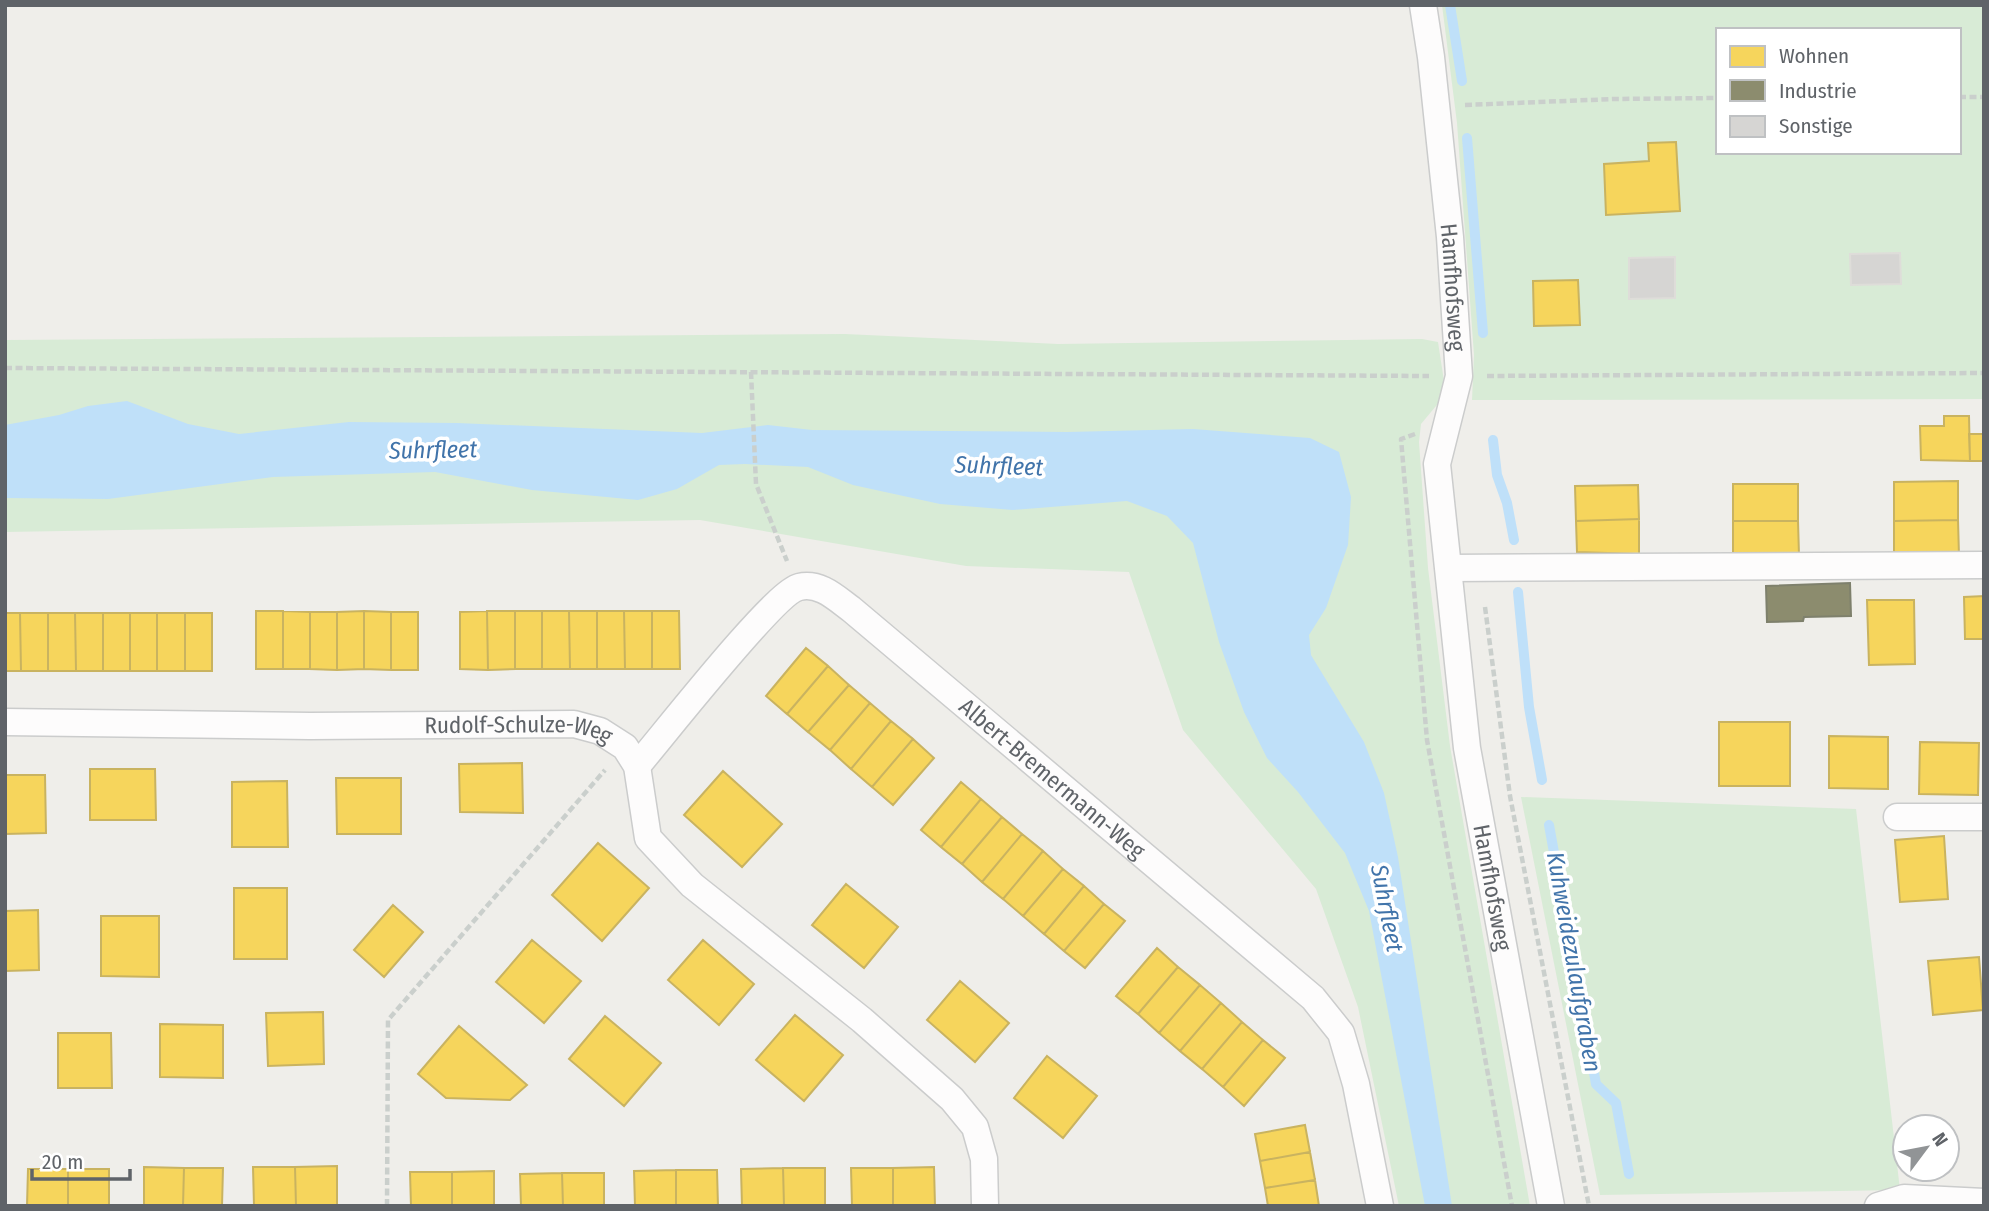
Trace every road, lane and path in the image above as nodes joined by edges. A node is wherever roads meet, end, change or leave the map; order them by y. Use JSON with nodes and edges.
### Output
{"nodes":[{"id":1,"x":1423,"y":5,"type":"edge"},
{"id":2,"x":1961,"y":97,"type":"edge"},
{"id":3,"x":1984,"y":97,"type":"edge"},
{"id":4,"x":1716,"y":99,"type":"edge"},
{"id":5,"x":1436,"y":106,"type":"junction"},
{"id":6,"x":5,"y":368,"type":"edge"},
{"id":7,"x":751,"y":372,"type":"junction"},
{"id":8,"x":1984,"y":373,"type":"edge"},
{"id":9,"x":1459,"y":376,"type":"junction"},
{"id":10,"x":1984,"y":565,"type":"edge"},
{"id":11,"x":1449,"y":568,"type":"junction"},
{"id":12,"x":1480,"y":568,"type":"junction"},
{"id":13,"x":798,"y":587,"type":"junction"},
{"id":14,"x":5,"y":722,"type":"edge"},
{"id":15,"x":631,"y":756,"type":"junction"},
{"id":16,"x":1897,"y":817,"type":"dead end"},
{"id":17,"x":1984,"y":817,"type":"edge"},
{"id":18,"x":1984,"y":1202,"type":"edge"},
{"id":19,"x":387,"y":1206,"type":"edge"},
{"id":20,"x":985,"y":1206,"type":"edge"},
{"id":21,"x":1380,"y":1206,"type":"edge"},
{"id":22,"x":1551,"y":1206,"type":"edge"},
{"id":23,"x":1589,"y":1206,"type":"edge"},
{"id":24,"x":1878,"y":1206,"type":"edge"}],
"edges":[{"from":1,"to":5,"type":"street","name":"Hamfhofsweg"},
{"from":2,"to":3,"type":"path"},
{"from":4,"to":5,"type":"path"},
{"from":5,"to":9,"type":"street","name":"Hamfhofsweg"},
{"from":6,"to":7,"type":"path"},
{"from":7,"to":9,"type":"path"},
{"from":7,"to":13,"type":"path"},
{"from":8,"to":9,"type":"path"},
{"from":9,"to":11,"type":"street","name":"Hamfhofsweg"},
{"from":10,"to":12,"type":"street"},
{"from":11,"to":12,"type":"street"},
{"from":11,"to":22,"type":"street","name":"Hamfhofsweg"},
{"from":12,"to":23,"type":"path"},
{"from":13,"to":15,"type":"street"},
{"from":13,"to":21,"type":"street","name":"Albert-Bremermann-Weg"},
{"from":14,"to":15,"type":"street","name":"Rudolf-Schulze-Weg"},
{"from":15,"to":19,"type":"path"},
{"from":15,"to":20,"type":"street","name":"Rudolf-Schulze-Weg"},
{"from":16,"to":17,"type":"street"},
{"from":18,"to":24,"type":"street"}]}
